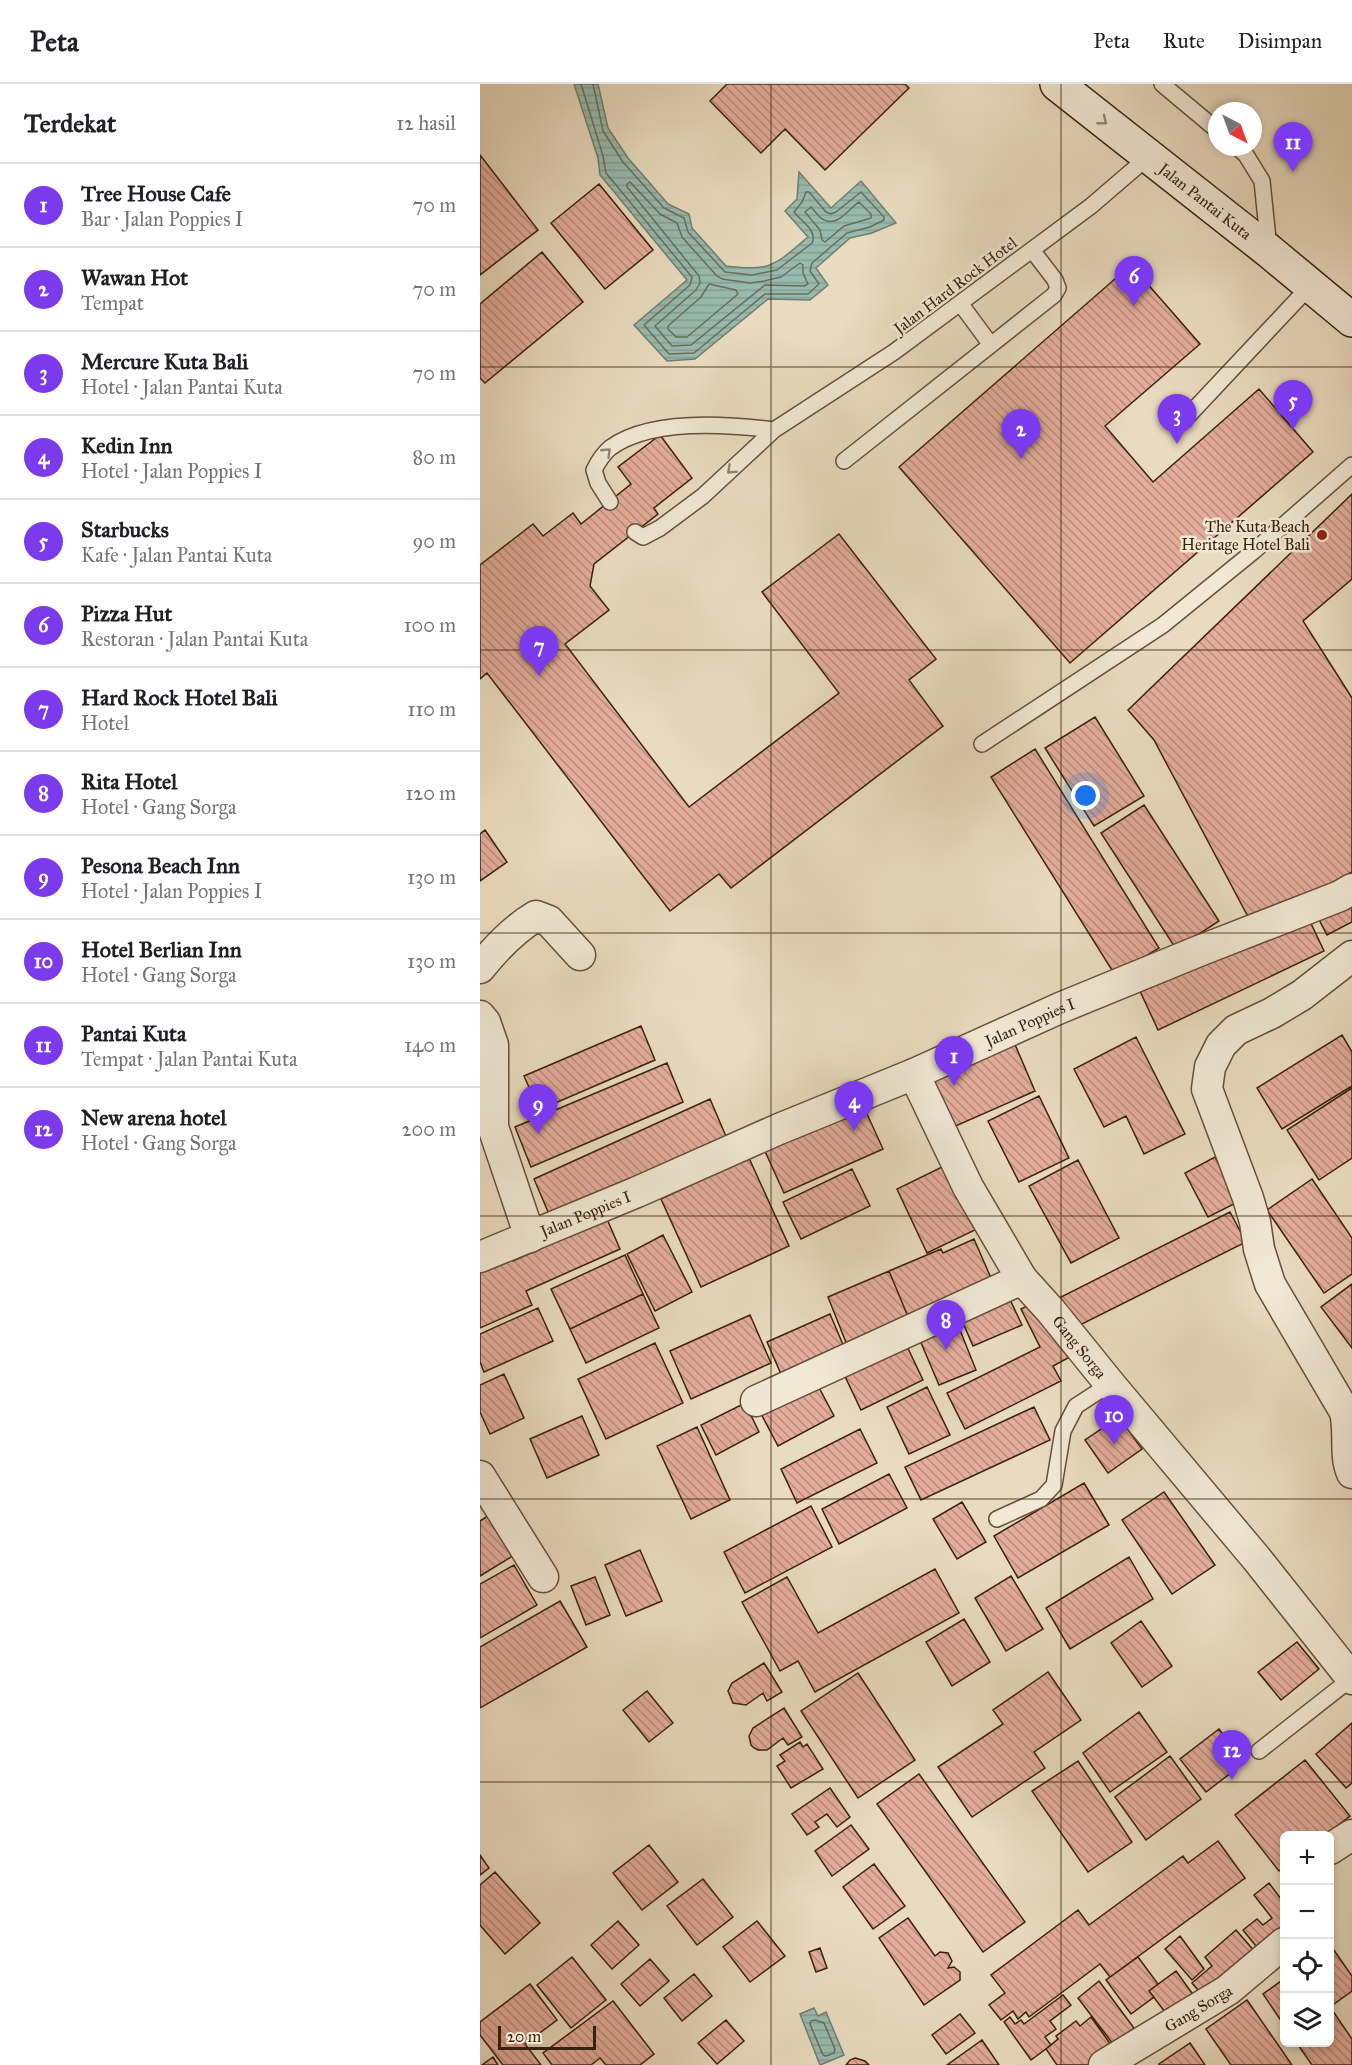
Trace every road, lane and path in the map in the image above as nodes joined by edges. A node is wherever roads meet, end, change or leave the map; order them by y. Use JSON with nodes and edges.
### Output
{"nodes":[{"id":1,"x":1057,"y":84,"type":"edge"},
{"id":2,"x":1162,"y":84,"type":"edge"},
{"id":3,"x":1208,"y":122,"type":"edge"},
{"id":4,"x":1247,"y":156,"type":"edge"},
{"id":5,"x":1148,"y":157,"type":"junction"},
{"id":6,"x":1032,"y":250,"type":"junction"},
{"id":7,"x":1269,"y":251,"type":"junction"},
{"id":8,"x":1310,"y":286,"type":"junction"},
{"id":9,"x":960,"y":303,"type":"junction"},
{"id":10,"x":1352,"y":320,"type":"edge"},
{"id":11,"x":991,"y":345,"type":"junction"},
{"id":12,"x":1188,"y":416,"type":"dead end"},
{"id":13,"x":774,"y":430,"type":"junction"},
{"id":14,"x":844,"y":461,"type":"dead end"},
{"id":15,"x":1352,"y":465,"type":"edge"},
{"id":16,"x":610,"y":502,"type":"dead end"},
{"id":17,"x":635,"y":532,"type":"dead end"},
{"id":18,"x":982,"y":744,"type":"dead end"},
{"id":19,"x":1352,"y":889,"type":"edge"},
{"id":20,"x":580,"y":955,"type":"dead end"},
{"id":21,"x":1352,"y":956,"type":"edge"},
{"id":22,"x":480,"y":968,"type":"edge"},
{"id":23,"x":480,"y":1016,"type":"edge"},
{"id":24,"x":914,"y":1074,"type":"junction"},
{"id":25,"x":530,"y":1237,"type":"junction"},
{"id":26,"x":480,"y":1257,"type":"edge"},
{"id":27,"x":1022,"y":1279,"type":"junction"},
{"id":28,"x":1110,"y":1384,"type":"junction"},
{"id":29,"x":756,"y":1401,"type":"dead end"},
{"id":30,"x":1352,"y":1473,"type":"edge"},
{"id":31,"x":480,"y":1476,"type":"edge"},
{"id":32,"x":998,"y":1519,"type":"dead end"},
{"id":33,"x":543,"y":1577,"type":"dead end"},
{"id":34,"x":1352,"y":1678,"type":"edge"},
{"id":35,"x":1259,"y":1751,"type":"dead end"},
{"id":36,"x":1352,"y":1835,"type":"edge"},
{"id":37,"x":1334,"y":1846,"type":"edge"},
{"id":38,"x":1280,"y":1946,"type":"edge"},
{"id":39,"x":1104,"y":2065,"type":"edge"}],
"edges":[{"from":1,"to":5,"type":"main road","name":"Jalan Pantai Kuta","one_way":true},
{"from":2,"to":3,"type":"lane"},
{"from":4,"to":7,"type":"lane"},
{"from":5,"to":6,"type":"lane","name":"Jalan Hard Rock Hotel"},
{"from":5,"to":7,"type":"main road","name":"Jalan Pantai Kuta"},
{"from":6,"to":9,"type":"lane","name":"Jalan Hard Rock Hotel"},
{"from":6,"to":11,"type":"lane"},
{"from":7,"to":8,"type":"main road","name":"Jalan Pantai Kuta"},
{"from":8,"to":10,"type":"main road","name":"Jalan Pantai Kuta"},
{"from":8,"to":12,"type":"lane"},
{"from":9,"to":11,"type":"lane"},
{"from":9,"to":13,"type":"lane","name":"Jalan Hard Rock Hotel"},
{"from":11,"to":14,"type":"lane"},
{"from":16,"to":13,"type":"lane","one_way":true},
{"from":13,"to":17,"type":"lane","name":"Jalan Hard Rock Hotel","one_way":true},
{"from":15,"to":18,"type":"lane"},
{"from":19,"to":24,"type":"street","name":"Jalan Poppies I"},
{"from":20,"to":22,"type":"street"},
{"from":21,"to":30,"type":"street"},
{"from":23,"to":25,"type":"street"},
{"from":24,"to":25,"type":"street","name":"Jalan Poppies I"},
{"from":24,"to":27,"type":"street","name":"Gang Sorga"},
{"from":25,"to":26,"type":"street","name":"Jalan Poppies I"},
{"from":27,"to":28,"type":"street","name":"Gang Sorga"},
{"from":27,"to":29,"type":"street"},
{"from":28,"to":32,"type":"lane"},
{"from":28,"to":34,"type":"street","name":"Gang Sorga"},
{"from":31,"to":33,"type":"street"},
{"from":34,"to":35,"type":"lane"},
{"from":36,"to":37,"type":"street"},
{"from":38,"to":39,"type":"street","name":"Gang Sorga"}]}
